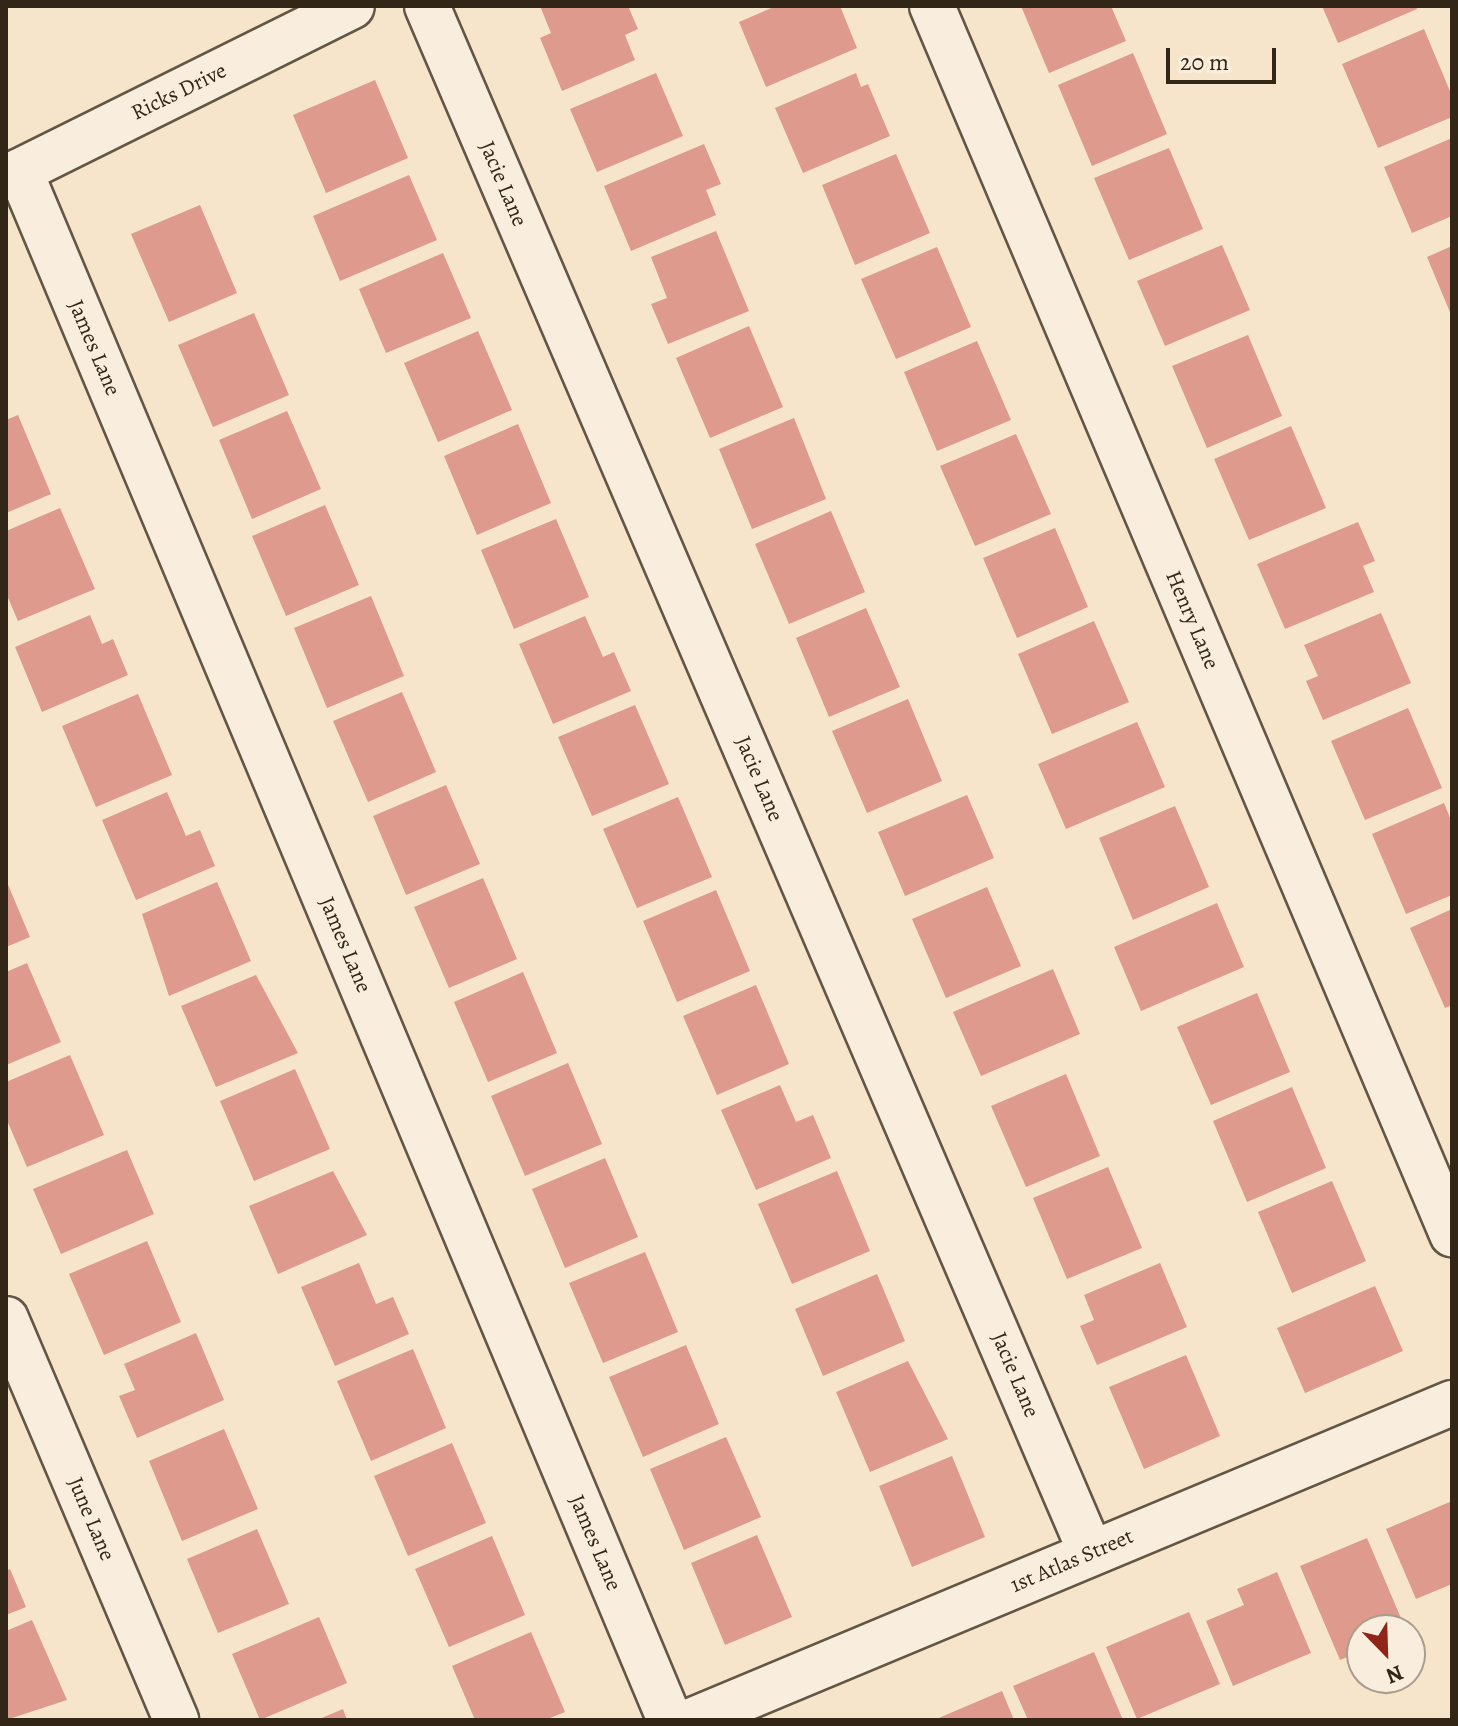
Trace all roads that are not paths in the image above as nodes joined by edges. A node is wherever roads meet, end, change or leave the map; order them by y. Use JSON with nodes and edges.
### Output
{"nodes":[{"id":1,"x":352,"y":6,"type":"edge"},
{"id":2,"x":427,"y":6,"type":"edge"},
{"id":3,"x":932,"y":6,"type":"edge"},
{"id":4,"x":13,"y":174,"type":"edge"},
{"id":5,"x":1452,"y":1234,"type":"edge"},
{"id":6,"x":6,"y":1319,"type":"edge"},
{"id":7,"x":1452,"y":1403,"type":"edge"},
{"id":8,"x":1091,"y":1553,"type":"junction"},
{"id":9,"x":176,"y":1720,"type":"edge"},
{"id":10,"x":670,"y":1720,"type":"edge"},
{"id":11,"x":693,"y":1720,"type":"edge"}],
"edges":[{"from":1,"to":4,"type":"street","name":"Ricks Drive"},
{"from":2,"to":8,"type":"street","name":"Jacie Lane"},
{"from":3,"to":5,"type":"street","name":"Henry Lane"},
{"from":4,"to":10,"type":"street","name":"James Lane"},
{"from":6,"to":9,"type":"street","name":"June Lane"},
{"from":7,"to":8,"type":"street","name":"1st Atlas Street"},
{"from":8,"to":11,"type":"street","name":"1st Atlas Street"}]}
